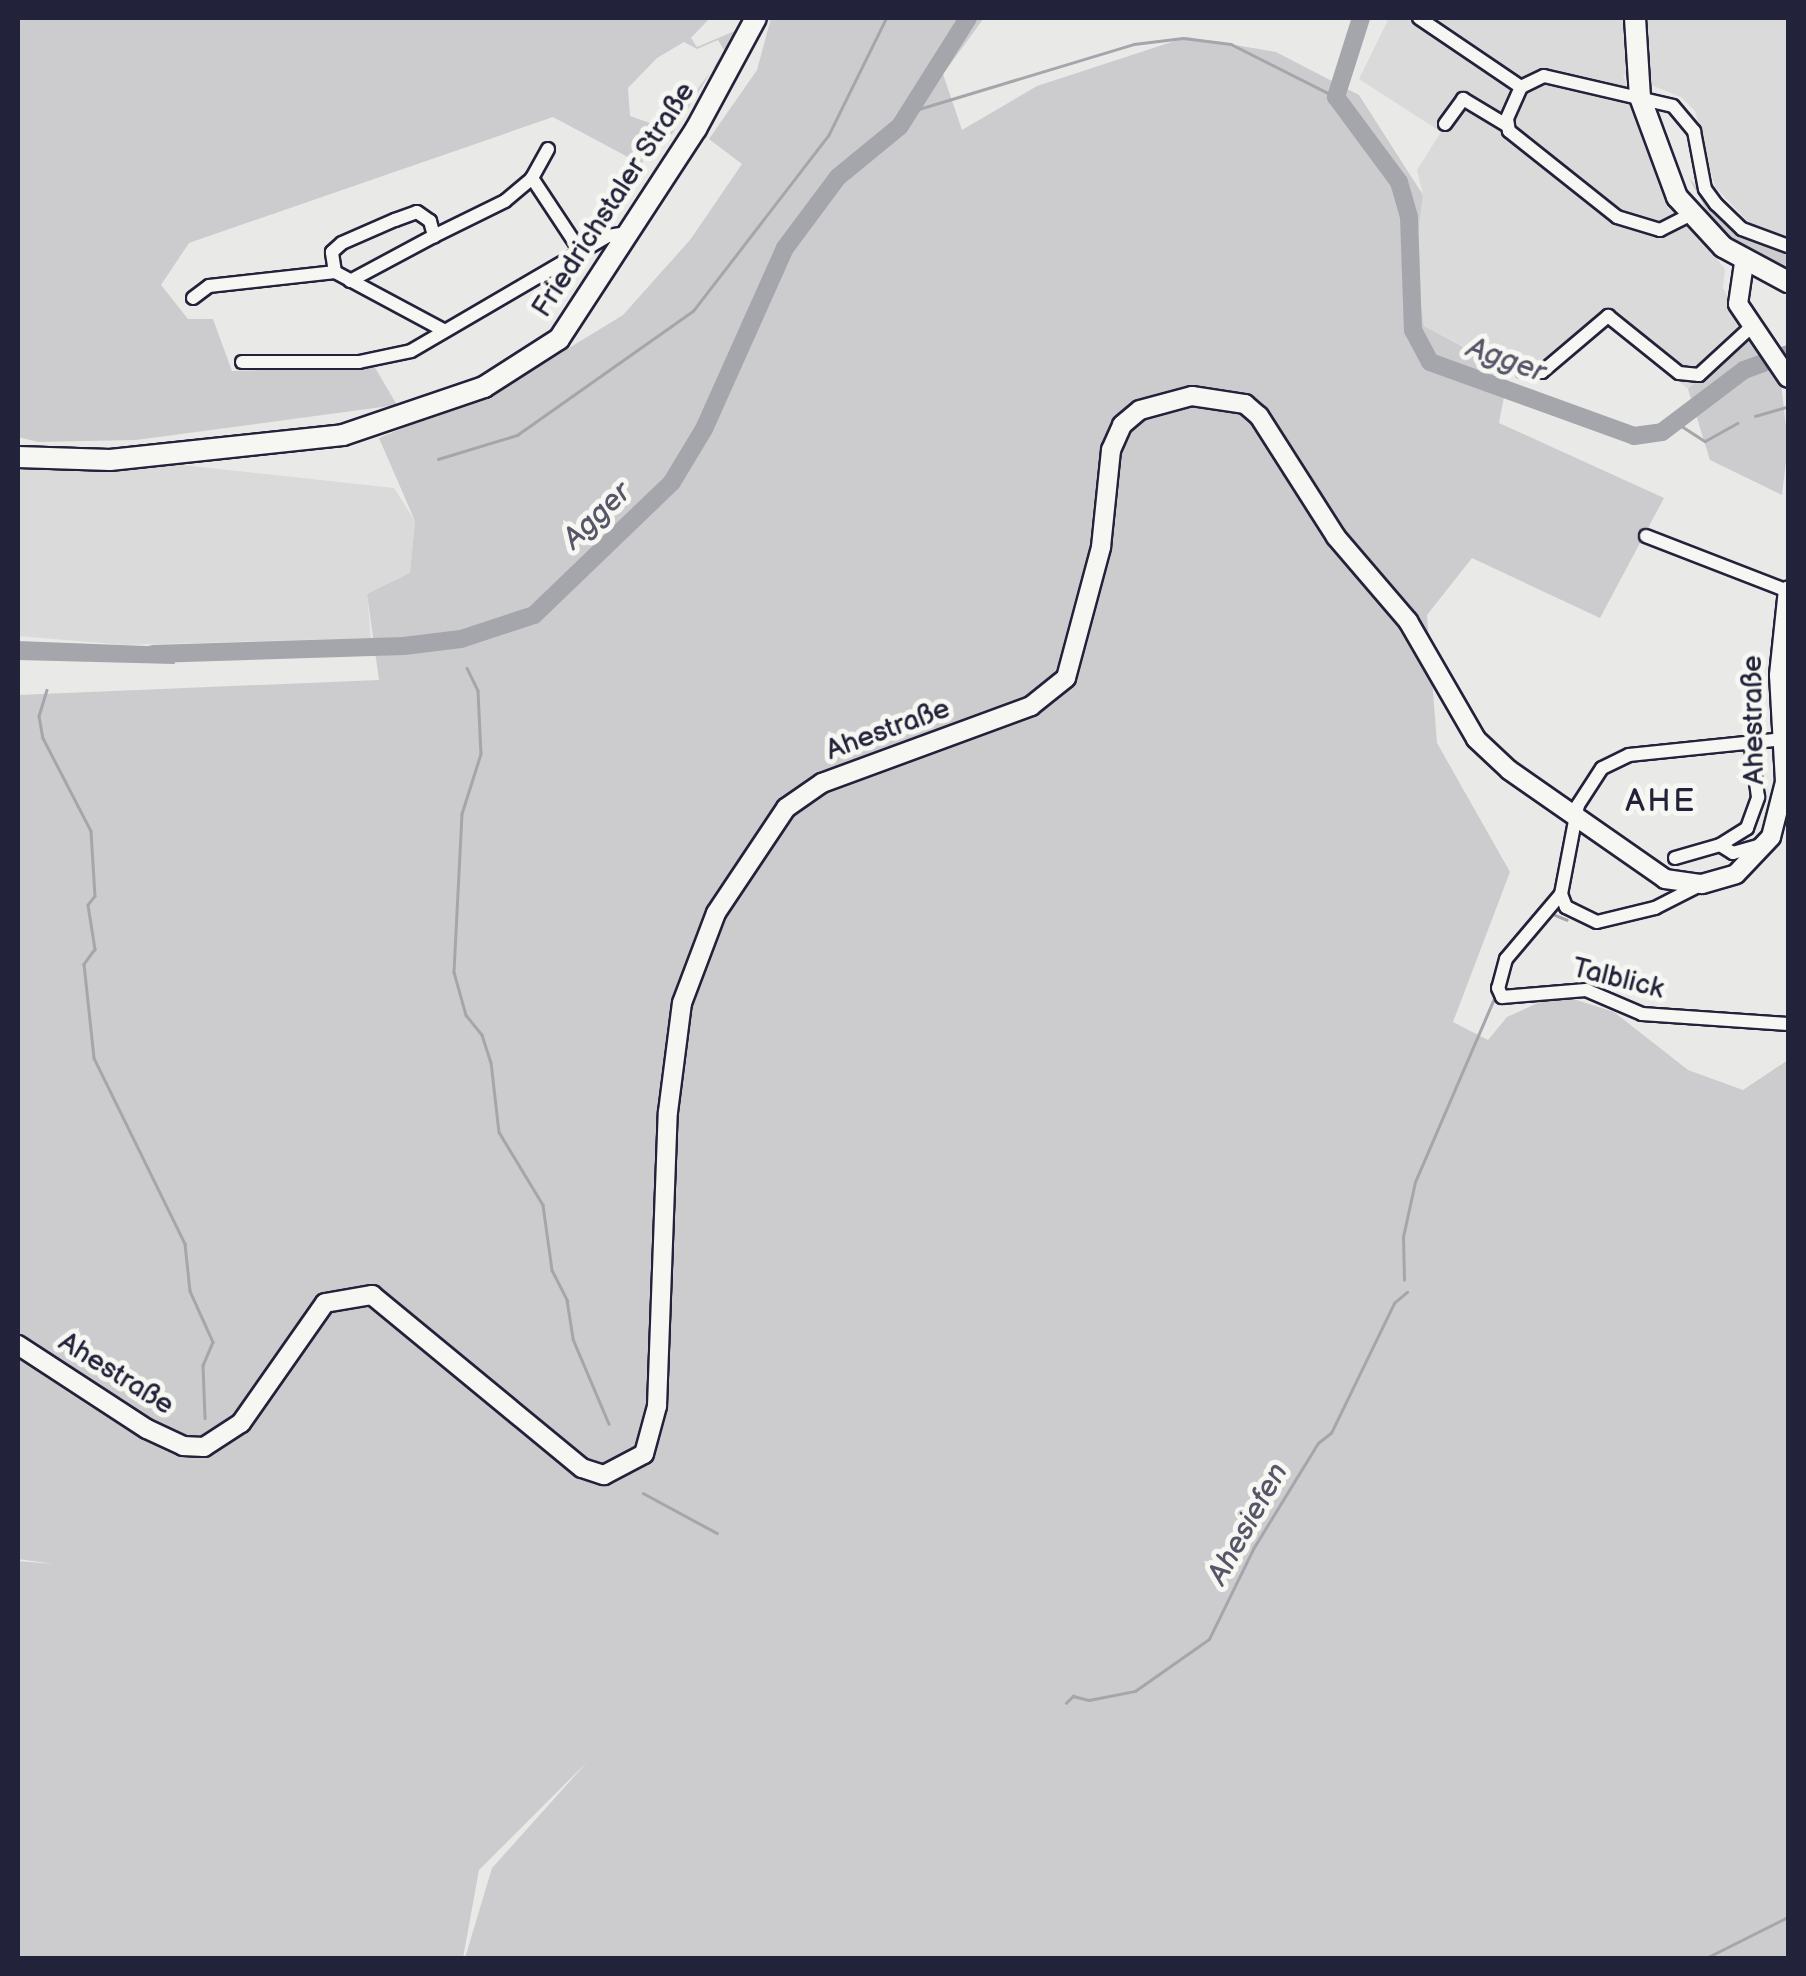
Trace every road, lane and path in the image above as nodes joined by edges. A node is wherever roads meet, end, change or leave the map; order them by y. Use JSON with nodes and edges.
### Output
{"nodes":[{"id":1,"x":756,"y":18,"type":"edge"},
{"id":2,"x":1419,"y":18,"type":"edge"},
{"id":3,"x":1635,"y":18,"type":"edge"},
{"id":4,"x":1521,"y":87,"type":"junction"},
{"id":5,"x":1640,"y":97,"type":"junction"},
{"id":6,"x":1445,"y":124,"type":"dead end"},
{"id":7,"x":1511,"y":132,"type":"junction"},
{"id":8,"x":548,"y":149,"type":"dead end"},
{"id":9,"x":532,"y":178,"type":"junction"},
{"id":10,"x":1690,"y":215,"type":"junction"},
{"id":11,"x":627,"y":233,"type":"junction"},
{"id":12,"x":434,"y":236,"type":"junction"},
{"id":13,"x":1788,"y":246,"type":"edge"},
{"id":14,"x":580,"y":252,"type":"junction"},
{"id":15,"x":1744,"y":264,"type":"junction"},
{"id":16,"x":334,"y":272,"type":"junction"},
{"id":17,"x":350,"y":281,"type":"junction"},
{"id":18,"x":1788,"y":282,"type":"edge"},
{"id":19,"x":193,"y":298,"type":"dead end"},
{"id":20,"x":1750,"y":327,"type":"junction"},
{"id":21,"x":443,"y":330,"type":"junction"},
{"id":22,"x":242,"y":362,"type":"dead end"},
{"id":23,"x":1522,"y":371,"type":"dead end"},
{"id":24,"x":1787,"y":375,"type":"edge"},
{"id":25,"x":18,"y":457,"type":"edge"},
{"id":26,"x":1646,"y":536,"type":"dead end"},
{"id":27,"x":1788,"y":591,"type":"edge"},
{"id":28,"x":1784,"y":739,"type":"junction"},
{"id":29,"x":1750,"y":747,"type":"junction"},
{"id":30,"x":1578,"y":820,"type":"junction"},
{"id":31,"x":1768,"y":843,"type":"junction"},
{"id":32,"x":1720,"y":845,"type":"junction"},
{"id":33,"x":1675,"y":858,"type":"dead end"},
{"id":34,"x":1702,"y":884,"type":"junction"},
{"id":35,"x":1561,"y":894,"type":"junction"},
{"id":36,"x":1788,"y":1024,"type":"edge"},
{"id":37,"x":18,"y":1345,"type":"edge"}],
"edges":[{"from":1,"to":11,"type":"main road","name":"Friedrichstaler Straße"},
{"from":2,"to":4,"type":"street"},
{"from":3,"to":5,"type":"main road"},
{"from":4,"to":5,"type":"street"},
{"from":4,"to":7,"type":"street"},
{"from":5,"to":10,"type":"main road"},
{"from":5,"to":13,"type":"street"},
{"from":6,"to":7,"type":"street"},
{"from":7,"to":10,"type":"street"},
{"from":8,"to":9,"type":"street"},
{"from":9,"to":12,"type":"street"},
{"from":9,"to":14,"type":"street"},
{"from":10,"to":15,"type":"main road"},
{"from":11,"to":14,"type":"street"},
{"from":11,"to":25,"type":"main road","name":"Friedrichstaler Straße"},
{"from":12,"to":16,"type":"street"},
{"from":12,"to":17,"type":"street"},
{"from":14,"to":21,"type":"street"},
{"from":15,"to":18,"type":"main road"},
{"from":15,"to":20,"type":"main road"},
{"from":16,"to":17,"type":"street"},
{"from":16,"to":19,"type":"street"},
{"from":17,"to":21,"type":"street"},
{"from":20,"to":23,"type":"street"},
{"from":20,"to":24,"type":"main road"},
{"from":21,"to":22,"type":"street"},
{"from":26,"to":27,"type":"street","name":"Ahestraße"},
{"from":27,"to":28,"type":"main road","name":"Ahestraße"},
{"from":28,"to":29,"type":"street","name":"Talblick"},
{"from":28,"to":31,"type":"main road","name":"Ahestraße"},
{"from":29,"to":30,"type":"street","name":"Talblick"},
{"from":29,"to":32,"type":"street"},
{"from":30,"to":34,"type":"main road","name":"Ahestraße"},
{"from":30,"to":35,"type":"street","name":"Talblick"},
{"from":30,"to":37,"type":"main road","name":"Ahestraße"},
{"from":31,"to":32,"type":"street"},
{"from":31,"to":34,"type":"main road"},
{"from":32,"to":33,"type":"street"},
{"from":34,"to":35,"type":"street","name":"Talblick"},
{"from":35,"to":36,"type":"street","name":"Talblick"}]}
